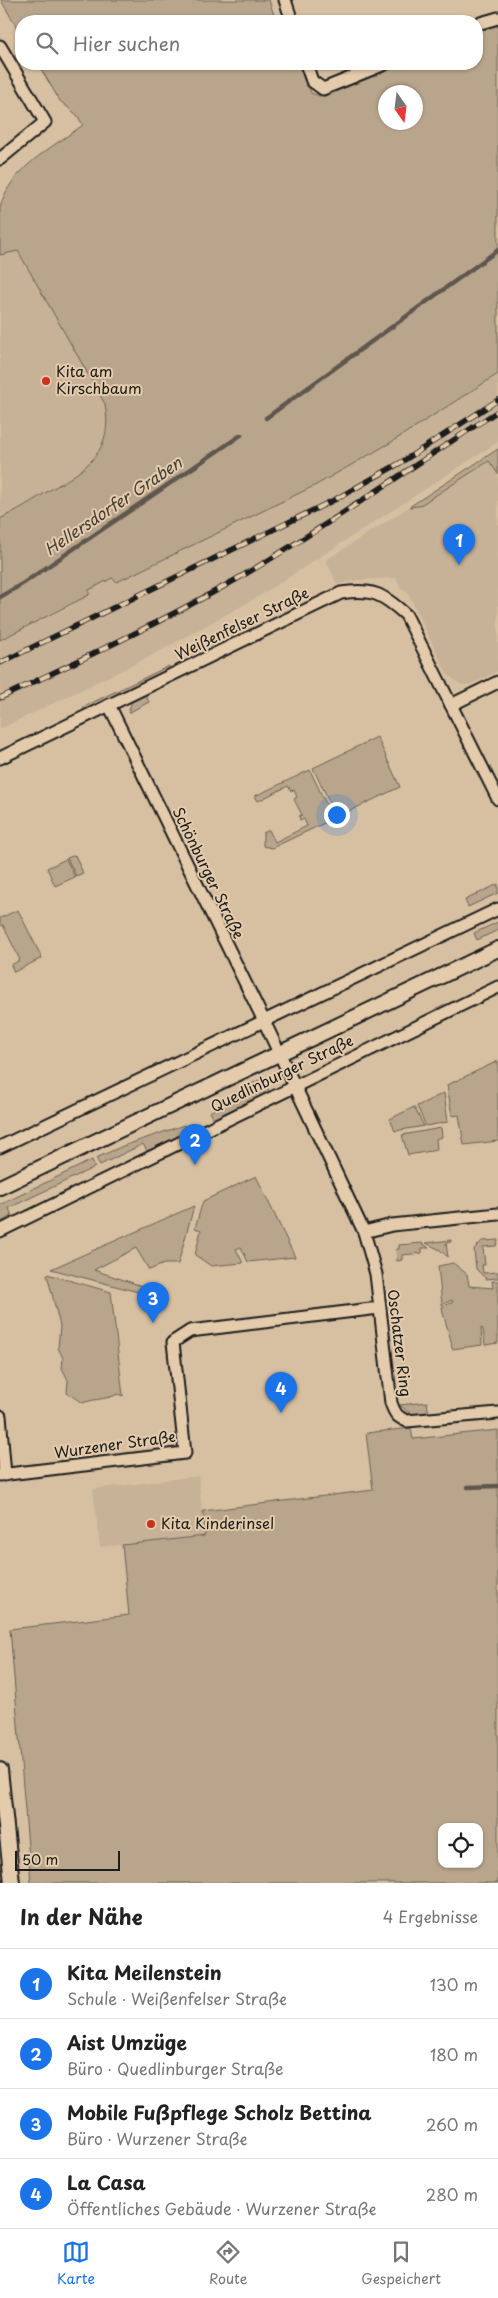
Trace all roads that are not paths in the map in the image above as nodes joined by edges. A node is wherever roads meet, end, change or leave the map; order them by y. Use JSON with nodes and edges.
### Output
{"nodes":[{"id":1,"x":285,"y":0,"type":"edge"},
{"id":2,"x":290,"y":15,"type":"edge"},
{"id":3,"x":498,"y":18,"type":"edge"},
{"id":4,"x":483,"y":22,"type":"edge"},
{"id":5,"x":0,"y":46,"type":"edge"},
{"id":6,"x":308,"y":70,"type":"edge"},
{"id":7,"x":370,"y":70,"type":"edge"},
{"id":8,"x":0,"y":159,"type":"edge"},
{"id":9,"x":498,"y":682,"type":"edge"},
{"id":10,"x":109,"y":705,"type":"junction"},
{"id":11,"x":451,"y":705,"type":"junction"},
{"id":12,"x":0,"y":758,"type":"edge"},
{"id":13,"x":498,"y":799,"type":"edge"},
{"id":14,"x":498,"y":909,"type":"edge"},
{"id":15,"x":498,"y":949,"type":"edge"},
{"id":16,"x":498,"y":987,"type":"edge"},
{"id":17,"x":264,"y":1021,"type":"junction"},
{"id":18,"x":280,"y":1055,"type":"junction"},
{"id":19,"x":294,"y":1086,"type":"junction"},
{"id":20,"x":0,"y":1147,"type":"edge"},
{"id":21,"x":0,"y":1187,"type":"edge"},
{"id":22,"x":498,"y":1214,"type":"edge"},
{"id":23,"x":0,"y":1231,"type":"edge"},
{"id":24,"x":364,"y":1232,"type":"junction"},
{"id":25,"x":380,"y":1308,"type":"junction"},
{"id":26,"x":498,"y":1413,"type":"edge"},
{"id":27,"x":0,"y":1416,"type":"edge"},
{"id":28,"x":3,"y":1475,"type":"edge"},
{"id":29,"x":0,"y":1770,"type":"edge"},
{"id":30,"x":12,"y":1883,"type":"edge"}],
"edges":[{"from":1,"to":2,"type":"street"},
{"from":3,"to":4,"type":"street"},
{"from":5,"to":8,"type":"street"},
{"from":6,"to":7,"type":"street"},
{"from":9,"to":11,"type":"street"},
{"from":10,"to":11,"type":"street","name":"Weißenfelser Straße"},
{"from":10,"to":12,"type":"street","name":"Weißenfelser Straße"},
{"from":10,"to":17,"type":"street","name":"Schönburger Straße"},
{"from":11,"to":13,"type":"street","name":"Weißenfelser Straße"},
{"from":14,"to":17,"type":"street"},
{"from":15,"to":18,"type":"street","name":"Quedlinburger Straße"},
{"from":16,"to":19,"type":"street","name":"Quedlinburger Straße"},
{"from":17,"to":18,"type":"street","name":"Schönburger Straße"},
{"from":17,"to":20,"type":"street"},
{"from":18,"to":19,"type":"street","name":"Oschatzer Ring"},
{"from":18,"to":21,"type":"street","name":"Quedlinburger Straße"},
{"from":19,"to":23,"type":"street","name":"Quedlinburger Straße"},
{"from":19,"to":24,"type":"street","name":"Oschatzer Ring"},
{"from":22,"to":24,"type":"street"},
{"from":24,"to":25,"type":"street","name":"Oschatzer Ring"},
{"from":25,"to":26,"type":"street","name":"Oschatzer Ring"},
{"from":25,"to":28,"type":"street","name":"Wurzener Straße"},
{"from":27,"to":28,"type":"street"},
{"from":29,"to":30,"type":"street"}]}
